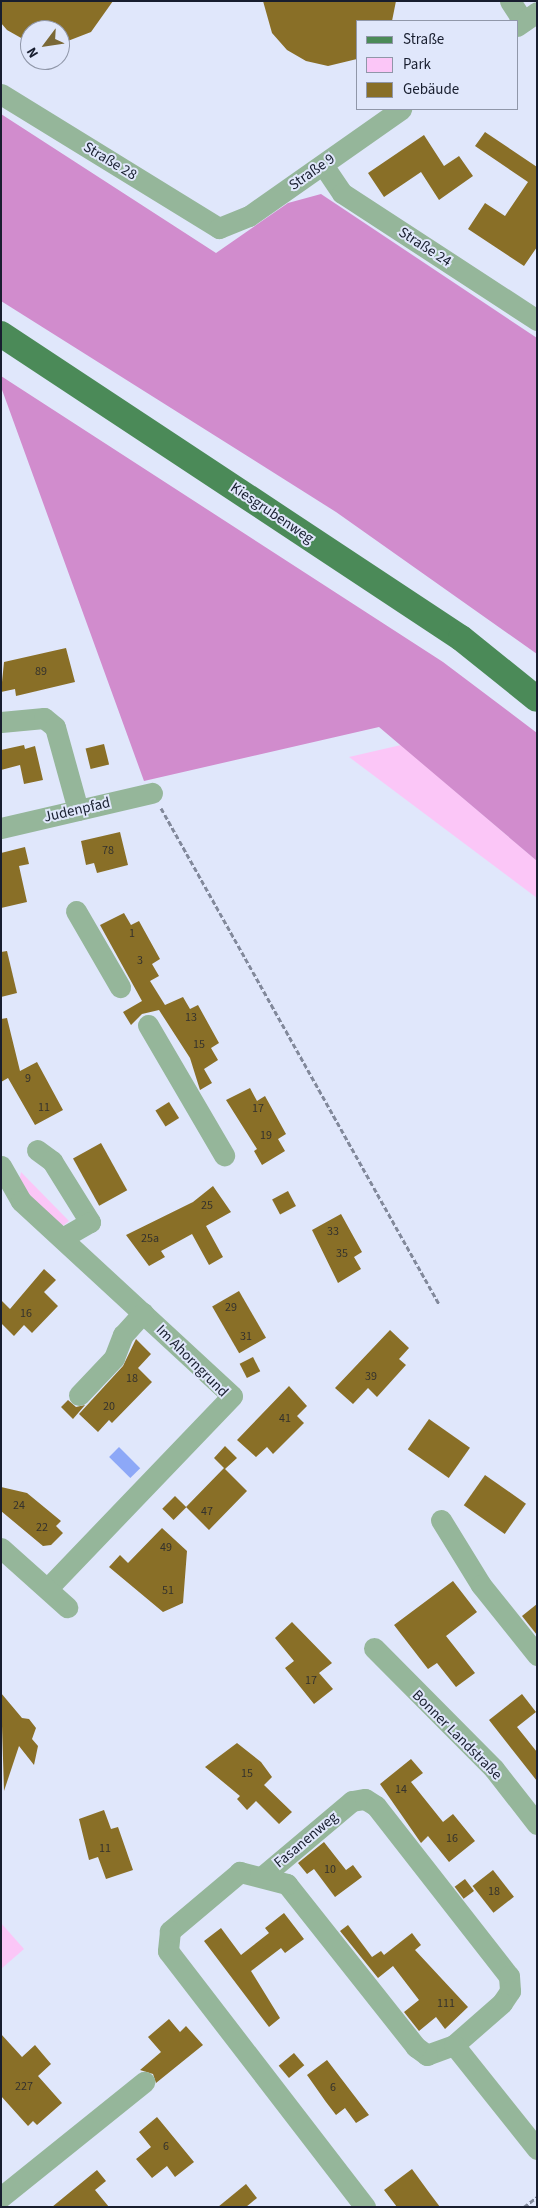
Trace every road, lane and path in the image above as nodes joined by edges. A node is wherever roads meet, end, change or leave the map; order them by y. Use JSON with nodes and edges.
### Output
{"nodes":[{"id":1,"x":510,"y":1,"type":"edge"},
{"id":2,"x":526,"y":19,"type":"edge"},
{"id":3,"x":1,"y":94,"type":"edge"},
{"id":4,"x":400,"y":110,"type":"edge"},
{"id":5,"x":323,"y":165,"type":"junction"},
{"id":6,"x":219,"y":228,"type":"joint"},
{"id":7,"x":537,"y":320,"type":"edge"},
{"id":8,"x":1,"y":334,"type":"edge"},
{"id":9,"x":537,"y":699,"type":"edge"},
{"id":10,"x":1,"y":722,"type":"edge"},
{"id":11,"x":152,"y":792,"type":"joint"},
{"id":12,"x":78,"y":810,"type":"junction"},
{"id":13,"x":1,"y":828,"type":"edge"},
{"id":14,"x":76,"y":911,"type":"dead end"},
{"id":15,"x":120,"y":987,"type":"dead end"},
{"id":16,"x":148,"y":1025,"type":"dead end"},
{"id":17,"x":37,"y":1150,"type":"dead end"},
{"id":18,"x":224,"y":1155,"type":"dead end"},
{"id":19,"x":4,"y":1178,"type":"edge"},
{"id":20,"x":62,"y":1238,"type":"junction"},
{"id":21,"x":439,"y":1304,"type":"dead end"},
{"id":22,"x":143,"y":1313,"type":"junction"},
{"id":23,"x":79,"y":1395,"type":"dead end"},
{"id":24,"x":441,"y":1520,"type":"dead end"},
{"id":25,"x":1,"y":1548,"type":"edge"},
{"id":26,"x":47,"y":1589,"type":"junction"},
{"id":27,"x":67,"y":1607,"type":"dead end"},
{"id":28,"x":374,"y":1648,"type":"dead end"},
{"id":29,"x":537,"y":1655,"type":"edge"},
{"id":30,"x":537,"y":1824,"type":"edge"},
{"id":31,"x":264,"y":1875,"type":"junction"},
{"id":32,"x":454,"y":2045,"type":"junction"},
{"id":33,"x":144,"y":2082,"type":"dead end"},
{"id":34,"x":537,"y":2149,"type":"edge"},
{"id":35,"x":1,"y":2197,"type":"edge"},
{"id":36,"x":537,"y":2197,"type":"edge"},
{"id":37,"x":365,"y":2207,"type":"edge"},
{"id":38,"x":524,"y":2207,"type":"edge"}],
"edges":[{"from":1,"to":2,"type":"street"},
{"from":3,"to":6,"type":"street","name":"Straße 28"},
{"from":4,"to":5,"type":"street","name":"Straße 9"},
{"from":5,"to":6,"type":"street","name":"Straße 9"},
{"from":5,"to":7,"type":"street","name":"Straße 24"},
{"from":8,"to":9,"type":"main road","name":"Kiesgrubenweg"},
{"from":10,"to":12,"type":"street"},
{"from":11,"to":12,"type":"street","name":"Judenpfad"},
{"from":11,"to":21,"type":"path"},
{"from":12,"to":13,"type":"street","name":"Judenpfad"},
{"from":14,"to":15,"type":"street"},
{"from":16,"to":18,"type":"street"},
{"from":17,"to":20,"type":"street"},
{"from":19,"to":20,"type":"street","name":"Im Ahorngrund"},
{"from":20,"to":22,"type":"street","name":"Im Ahorngrund"},
{"from":22,"to":23,"type":"street"},
{"from":22,"to":26,"type":"street","name":"Im Ahorngrund"},
{"from":24,"to":29,"type":"street"},
{"from":25,"to":26,"type":"street"},
{"from":26,"to":27,"type":"street"},
{"from":28,"to":30,"type":"street","name":"Bonner Landstraße"},
{"from":31,"to":32,"type":"street","name":"Fasanenweg"},
{"from":31,"to":32,"type":"street","name":"Fasanenweg"},
{"from":31,"to":37,"type":"street","name":"Fasanenweg"},
{"from":32,"to":34,"type":"street"},
{"from":33,"to":35,"type":"street"},
{"from":36,"to":38,"type":"path"}]}
